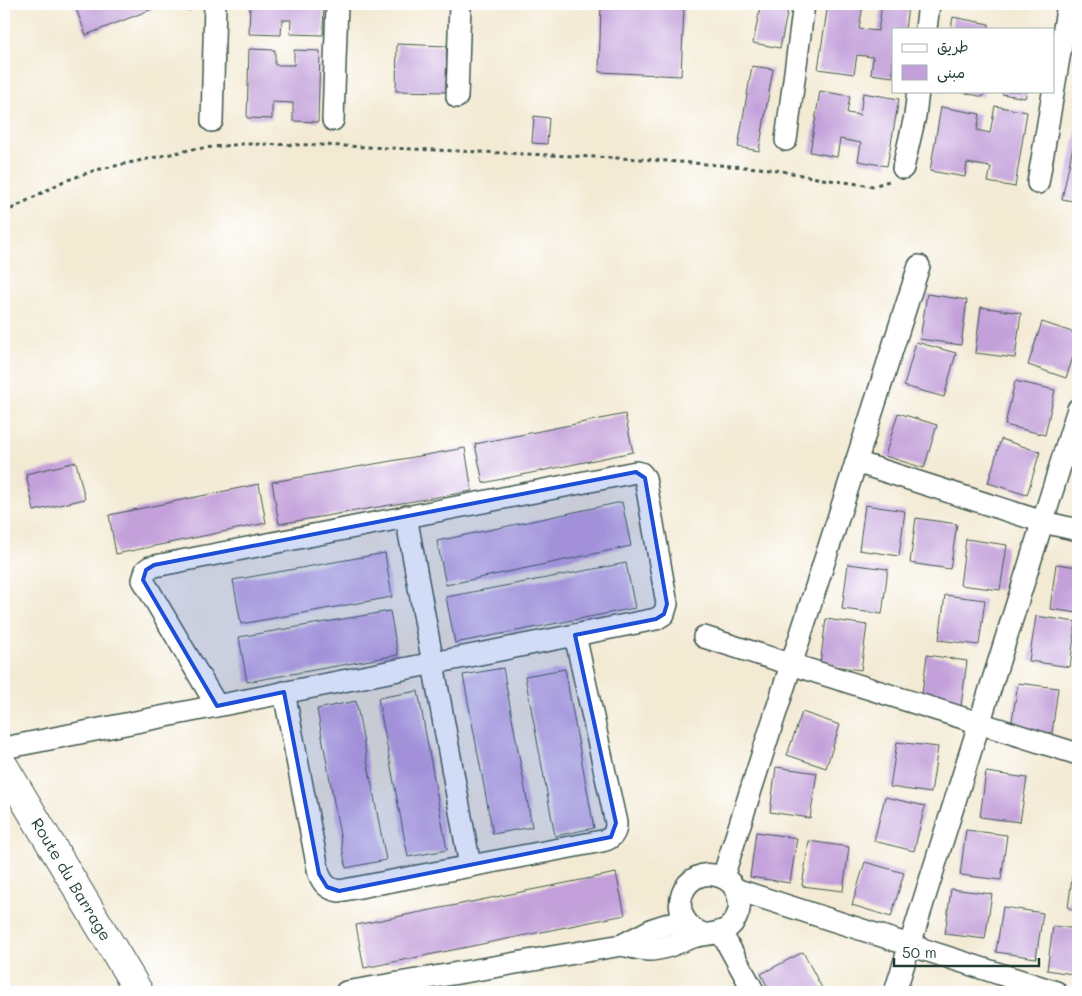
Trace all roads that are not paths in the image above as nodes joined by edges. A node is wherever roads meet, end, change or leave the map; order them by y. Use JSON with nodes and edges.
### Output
{"nodes":[{"id":1,"x":216,"y":4,"type":"edge"},
{"id":2,"x":338,"y":4,"type":"edge"},
{"id":3,"x":460,"y":4,"type":"edge"},
{"id":4,"x":804,"y":4,"type":"edge"},
{"id":5,"x":929,"y":4,"type":"edge"},
{"id":6,"x":1068,"y":4,"type":"edge"},
{"id":7,"x":926,"y":28,"type":"edge"},
{"id":8,"x":1054,"y":88,"type":"edge"},
{"id":9,"x":918,"y":92,"type":"edge"},
{"id":10,"x":1053,"y":92,"type":"edge"},
{"id":11,"x":457,"y":97,"type":"dead end"},
{"id":12,"x":333,"y":120,"type":"dead end"},
{"id":13,"x":212,"y":121,"type":"dead end"},
{"id":14,"x":786,"y":140,"type":"dead end"},
{"id":15,"x":903,"y":168,"type":"road end"},
{"id":16,"x":1038,"y":183,"type":"dead end"},
{"id":17,"x":919,"y":266,"type":"dead end"},
{"id":18,"x":1078,"y":409,"type":"edge"},
{"id":19,"x":856,"y":462,"type":"junction"},
{"id":20,"x":406,"y":516,"type":"junction"},
{"id":21,"x":1044,"y":522,"type":"junction"},
{"id":22,"x":1078,"y":530,"type":"edge"},
{"id":23,"x":575,"y":635,"type":"junction"},
{"id":24,"x":704,"y":636,"type":"dead end"},
{"id":25,"x":432,"y":663,"type":"junction"},
{"id":26,"x":791,"y":664,"type":"junction"},
{"id":27,"x":284,"y":692,"type":"junction"},
{"id":28,"x":217,"y":706,"type":"junction"},
{"id":29,"x":980,"y":723,"type":"junction"},
{"id":30,"x":4,"y":748,"type":"edge"},
{"id":31,"x":1078,"y":754,"type":"edge"},
{"id":32,"x":4,"y":766,"type":"edge"},
{"id":33,"x":470,"y":866,"type":"junction"},
{"id":34,"x":729,"y":883,"type":"junction"},
{"id":35,"x":684,"y":919,"type":"junction"},
{"id":36,"x":713,"y":933,"type":"junction"},
{"id":37,"x":622,"y":945,"type":"junction"},
{"id":38,"x":910,"y":945,"type":"junction"},
{"id":39,"x":139,"y":992,"type":"edge"},
{"id":40,"x":346,"y":992,"type":"edge"},
{"id":41,"x":754,"y":992,"type":"edge"},
{"id":42,"x":895,"y":992,"type":"edge"},
{"id":43,"x":1056,"y":992,"type":"edge"}],
"edges":[{"from":1,"to":13,"type":"street"},
{"from":2,"to":12,"type":"street"},
{"from":3,"to":11,"type":"street"},
{"from":4,"to":14,"type":"street"},
{"from":5,"to":7,"type":"street"},
{"from":6,"to":8,"type":"street"},
{"from":9,"to":15,"type":"street"},
{"from":10,"to":16,"type":"street"},
{"from":17,"to":19,"type":"street"},
{"from":18,"to":21,"type":"street"},
{"from":19,"to":21,"type":"street"},
{"from":19,"to":26,"type":"street"},
{"from":20,"to":23,"type":"street"},
{"from":20,"to":25,"type":"street"},
{"from":20,"to":28,"type":"street"},
{"from":21,"to":22,"type":"street"},
{"from":21,"to":29,"type":"street"},
{"from":23,"to":25,"type":"street"},
{"from":23,"to":33,"type":"street"},
{"from":24,"to":26,"type":"street"},
{"from":25,"to":27,"type":"street"},
{"from":25,"to":33,"type":"street"},
{"from":26,"to":29,"type":"street"},
{"from":26,"to":34,"type":"street"},
{"from":27,"to":28,"type":"street"},
{"from":27,"to":33,"type":"street"},
{"from":28,"to":30,"type":"street"},
{"from":29,"to":31,"type":"street"},
{"from":29,"to":38,"type":"street"},
{"from":32,"to":39,"type":"main road","name":"Route du Barrage"},
{"from":34,"to":35,"type":"street"},
{"from":34,"to":36,"type":"street"},
{"from":34,"to":38,"type":"street"},
{"from":35,"to":36,"type":"street"},
{"from":35,"to":37,"type":"street"},
{"from":36,"to":37,"type":"street"},
{"from":36,"to":41,"type":"street"},
{"from":37,"to":40,"type":"street"},
{"from":38,"to":42,"type":"street"},
{"from":38,"to":43,"type":"street"}]}
